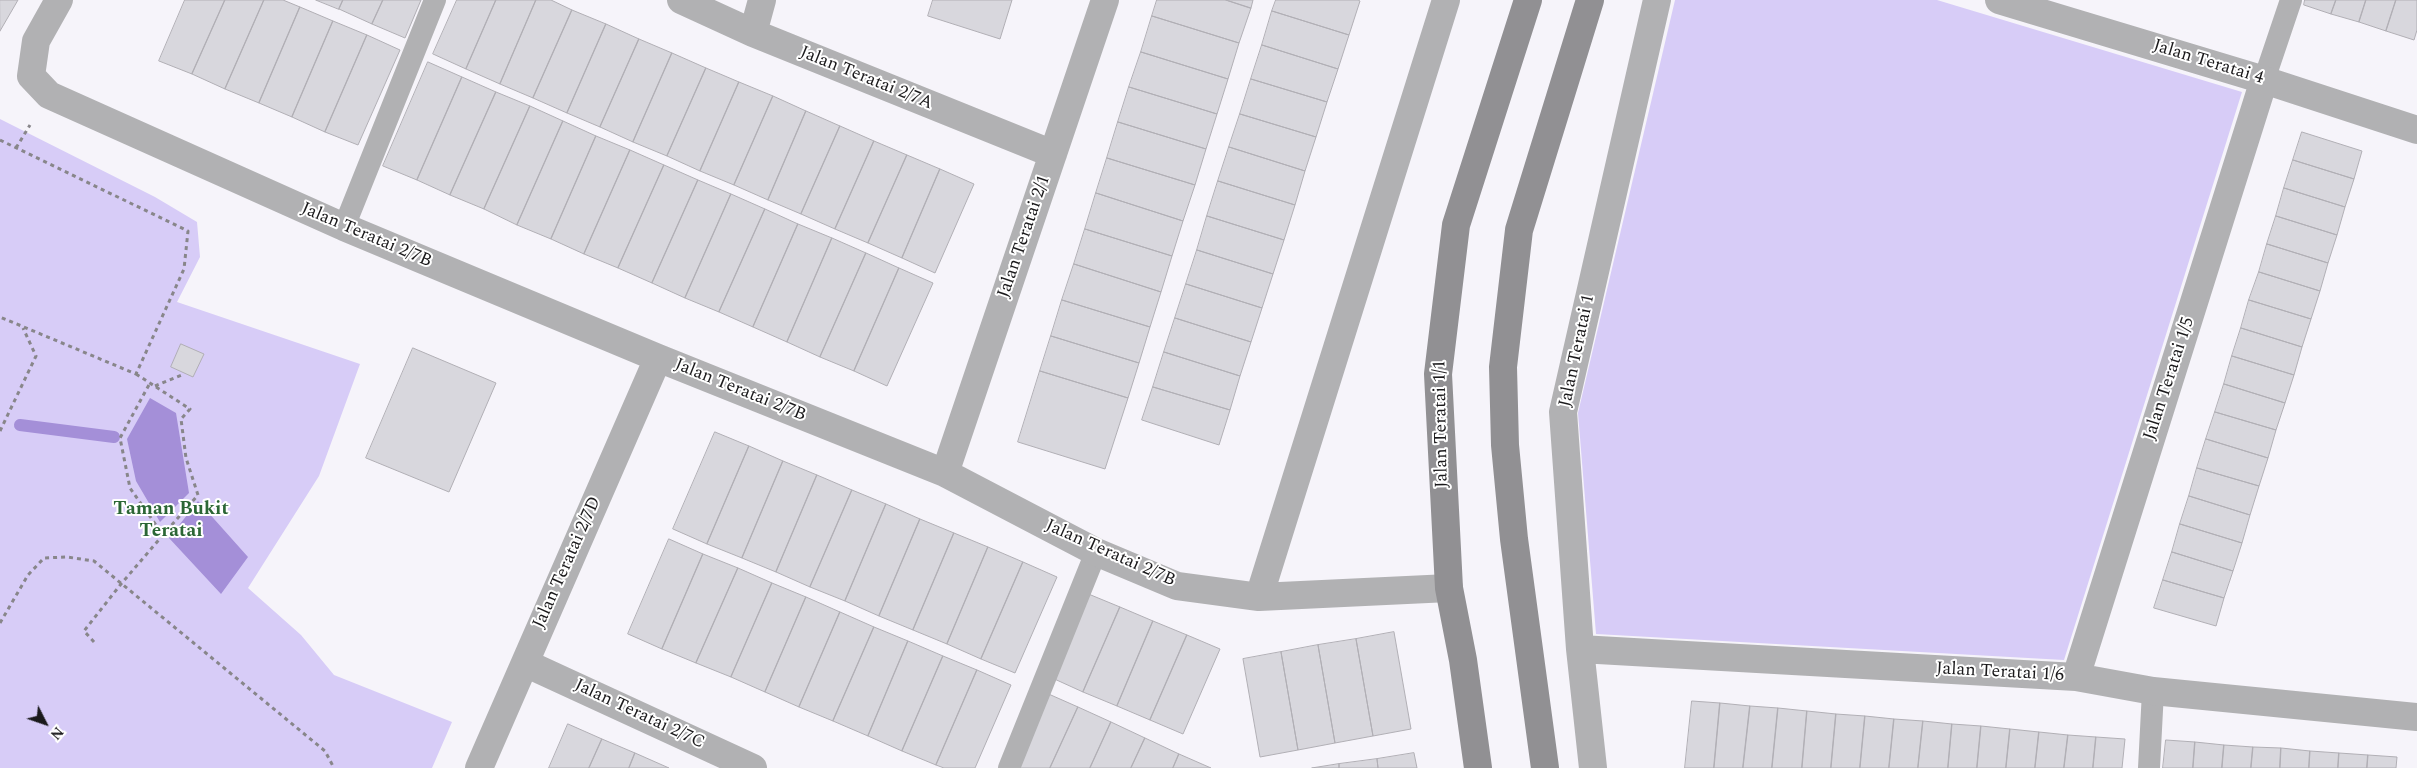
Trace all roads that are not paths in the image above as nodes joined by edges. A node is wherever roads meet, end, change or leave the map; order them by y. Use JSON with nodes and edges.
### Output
{"nodes":[{"id":1,"x":59,"y":0,"type":"edge"},
{"id":2,"x":435,"y":0,"type":"edge"},
{"id":3,"x":681,"y":0,"type":"edge"},
{"id":4,"x":762,"y":0,"type":"edge"},
{"id":5,"x":1105,"y":0,"type":"edge"},
{"id":6,"x":1446,"y":0,"type":"edge"},
{"id":7,"x":1528,"y":0,"type":"edge"},
{"id":8,"x":1590,"y":0,"type":"edge"},
{"id":9,"x":1657,"y":0,"type":"edge"},
{"id":10,"x":1999,"y":0,"type":"edge"},
{"id":11,"x":2291,"y":0,"type":"edge"},
{"id":12,"x":752,"y":33,"type":"junction"},
{"id":13,"x":2264,"y":80,"type":"junction"},
{"id":14,"x":2417,"y":130,"type":"edge"},
{"id":15,"x":1053,"y":154,"type":"junction"},
{"id":16,"x":344,"y":227,"type":"junction"},
{"id":17,"x":658,"y":358,"type":"junction"},
{"id":18,"x":945,"y":473,"type":"junction"},
{"id":19,"x":1096,"y":552,"type":"junction"},
{"id":20,"x":1449,"y":588,"type":"junction"},
{"id":21,"x":1259,"y":597,"type":"junction"},
{"id":22,"x":1580,"y":649,"type":"junction"},
{"id":23,"x":524,"y":662,"type":"junction"},
{"id":24,"x":2076,"y":677,"type":"junction"},
{"id":25,"x":2153,"y":691,"type":"junction"},
{"id":26,"x":2417,"y":717,"type":"edge"},
{"id":27,"x":480,"y":768,"type":"edge"},
{"id":28,"x":753,"y":768,"type":"edge"},
{"id":29,"x":1009,"y":768,"type":"edge"},
{"id":30,"x":1478,"y":768,"type":"edge"},
{"id":31,"x":1545,"y":768,"type":"edge"},
{"id":32,"x":1593,"y":768,"type":"edge"},
{"id":33,"x":2149,"y":768,"type":"edge"}],
"edges":[{"from":1,"to":16,"type":"street","name":"Jalan Teratai 2/7B"},
{"from":2,"to":16,"type":"lane"},
{"from":3,"to":12,"type":"street","name":"Jalan Teratai 2/7A"},
{"from":4,"to":12,"type":"street"},
{"from":5,"to":15,"type":"street","name":"Jalan Teratai 2/1"},
{"from":6,"to":21,"type":"street"},
{"from":7,"to":20,"type":"street","name":"Jalan Teratai 1/1"},
{"from":8,"to":31,"type":"street"},
{"from":9,"to":22,"type":"street","name":"Jalan Teratai 1"},
{"from":10,"to":13,"type":"street","name":"Jalan Teratai 4"},
{"from":11,"to":13,"type":"lane"},
{"from":12,"to":15,"type":"street","name":"Jalan Teratai 2/7A"},
{"from":13,"to":14,"type":"street","name":"Jalan Teratai 4"},
{"from":13,"to":24,"type":"street","name":"Jalan Teratai 1/5"},
{"from":15,"to":18,"type":"street","name":"Jalan Teratai 2/1"},
{"from":16,"to":17,"type":"street","name":"Jalan Teratai 2/7B"},
{"from":17,"to":18,"type":"street","name":"Jalan Teratai 2/7B"},
{"from":17,"to":23,"type":"street","name":"Jalan Teratai 2/7D"},
{"from":18,"to":19,"type":"street","name":"Jalan Teratai 2/7B"},
{"from":19,"to":21,"type":"street","name":"Jalan Teratai 2/7B"},
{"from":19,"to":29,"type":"lane"},
{"from":20,"to":21,"type":"street","name":"Jalan Teratai 2/7B"},
{"from":20,"to":30,"type":"street","name":"Jalan Teratai 1/1"},
{"from":22,"to":24,"type":"street","name":"Jalan Teratai 1/6"},
{"from":22,"to":32,"type":"street","name":"Jalan Teratai 1"},
{"from":23,"to":27,"type":"street","name":"Jalan Teratai 2/7D"},
{"from":23,"to":28,"type":"street","name":"Jalan Teratai 2/7C"},
{"from":24,"to":25,"type":"street","name":"Jalan Teratai 1/6"},
{"from":25,"to":26,"type":"street","name":"Jalan Teratai 1/6"},
{"from":25,"to":33,"type":"lane"}]}
